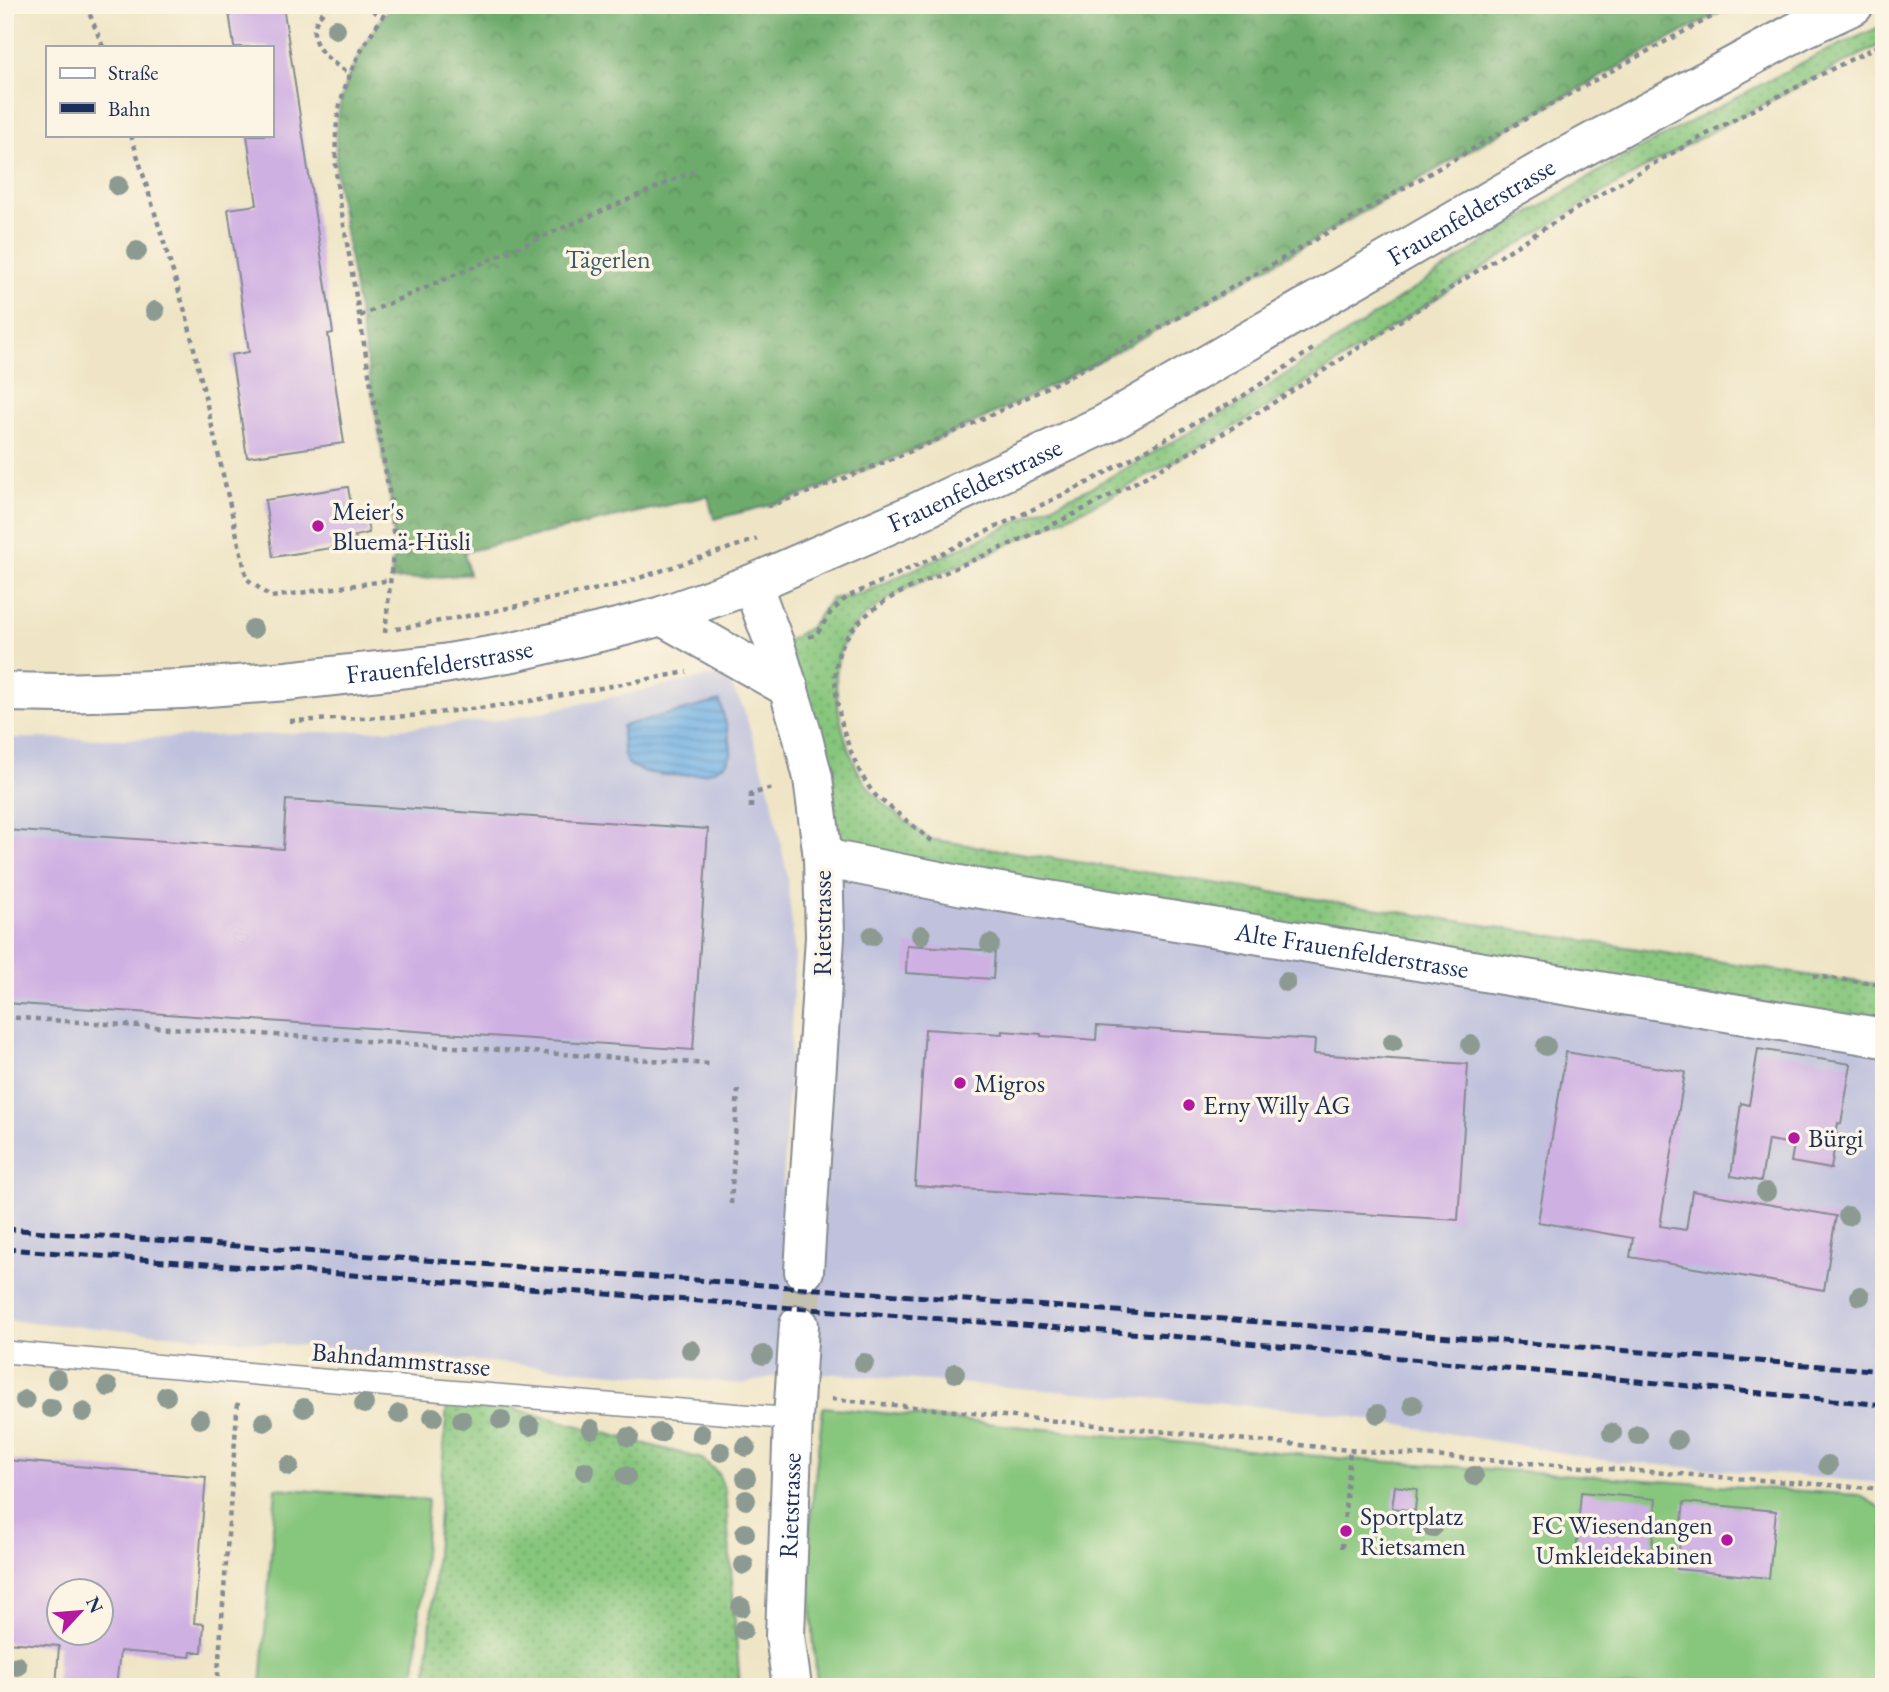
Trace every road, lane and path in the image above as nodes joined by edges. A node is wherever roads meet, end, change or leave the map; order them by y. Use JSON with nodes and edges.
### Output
{"nodes":[{"id":1,"x":86,"y":5,"type":"edge"},
{"id":2,"x":330,"y":5,"type":"edge"},
{"id":3,"x":364,"y":5,"type":"edge"},
{"id":4,"x":392,"y":5,"type":"edge"},
{"id":5,"x":1734,"y":5,"type":"edge"},
{"id":6,"x":1854,"y":5,"type":"edge"},
{"id":7,"x":383,"y":17,"type":"junction"},
{"id":8,"x":1884,"y":43,"type":"edge"},
{"id":9,"x":103,"y":46,"type":"edge"},
{"id":10,"x":351,"y":74,"type":"junction"},
{"id":11,"x":131,"y":136,"type":"edge"},
{"id":12,"x":694,"y":171,"type":"dead end"},
{"id":13,"x":359,"y":316,"type":"junction"},
{"id":14,"x":1243,"y":396,"type":"dead end"},
{"id":15,"x":767,"y":506,"type":"dead end"},
{"id":16,"x":699,"y":559,"type":"dead end"},
{"id":17,"x":391,"y":580,"type":"junction"},
{"id":18,"x":752,"y":584,"type":"junction"},
{"id":19,"x":662,"y":616,"type":"junction"},
{"id":20,"x":815,"y":635,"type":"dead end"},
{"id":21,"x":692,"y":671,"type":"dead end"},
{"id":22,"x":789,"y":688,"type":"junction"},
{"id":23,"x":5,"y":692,"type":"edge"},
{"id":24,"x":514,"y":704,"type":"dead end"},
{"id":25,"x":776,"y":787,"type":"dead end"},
{"id":26,"x":751,"y":808,"type":"dead end"},
{"id":27,"x":823,"y":858,"type":"junction"},
{"id":28,"x":964,"y":886,"type":"junction"},
{"id":29,"x":1813,"y":976,"type":"dead end"},
{"id":30,"x":1884,"y":985,"type":"edge"},
{"id":31,"x":5,"y":1017,"type":"edge"},
{"id":32,"x":1884,"y":1038,"type":"edge"},
{"id":33,"x":710,"y":1064,"type":"dead end"},
{"id":34,"x":738,"y":1088,"type":"dead end"},
{"id":35,"x":731,"y":1204,"type":"dead end"},
{"id":36,"x":804,"y":1271,"type":"tunnel mouth"},
{"id":37,"x":799,"y":1325,"type":"tunnel mouth"},
{"id":38,"x":5,"y":1352,"type":"edge"},
{"id":39,"x":240,"y":1373,"type":"junction"},
{"id":40,"x":794,"y":1407,"type":"junction"},
{"id":41,"x":1350,"y":1450,"type":"junction"},
{"id":42,"x":1884,"y":1489,"type":"edge"},
{"id":43,"x":1342,"y":1548,"type":"dead end"},
{"id":44,"x":217,"y":1687,"type":"edge"},
{"id":45,"x":792,"y":1687,"type":"edge"}],
"edges":[{"from":1,"to":9,"type":"path"},
{"from":2,"to":10,"type":"path"},
{"from":3,"to":7,"type":"path"},
{"from":4,"to":7,"type":"path"},
{"from":5,"to":15,"type":"path"},
{"from":6,"to":18,"type":"main road","name":"Frauenfelderstrasse"},
{"from":7,"to":10,"type":"path"},
{"from":8,"to":28,"type":"path"},
{"from":10,"to":13,"type":"path"},
{"from":11,"to":17,"type":"path"},
{"from":12,"to":13,"type":"path"},
{"from":13,"to":17,"type":"path"},
{"from":14,"to":20,"type":"path"},
{"from":16,"to":17,"type":"path"},
{"from":18,"to":19,"type":"main road","name":"Frauenfelderstrasse"},
{"from":18,"to":22,"type":"main road","name":"Rietstrasse"},
{"from":19,"to":22,"type":"main road"},
{"from":19,"to":23,"type":"main road","name":"Frauenfelderstrasse"},
{"from":21,"to":24,"type":"path"},
{"from":22,"to":27,"type":"main road","name":"Rietstrasse"},
{"from":25,"to":26,"type":"path"},
{"from":27,"to":28,"type":"main road","name":"Alte Frauenfelderstrasse"},
{"from":27,"to":36,"type":"main road","name":"Rietstrasse"},
{"from":28,"to":32,"type":"main road","name":"Alte Frauenfelderstrasse"},
{"from":29,"to":30,"type":"path"},
{"from":31,"to":33,"type":"path"},
{"from":34,"to":35,"type":"path"},
{"from":37,"to":40,"type":"main road","name":"Rietstrasse"},
{"from":38,"to":39,"type":"lane","name":"Bahndammstrasse"},
{"from":39,"to":40,"type":"lane","name":"Bahndammstrasse"},
{"from":39,"to":44,"type":"path"},
{"from":40,"to":41,"type":"path"},
{"from":40,"to":45,"type":"main road","name":"Rietstrasse"},
{"from":41,"to":42,"type":"path"},
{"from":41,"to":43,"type":"path"}]}
